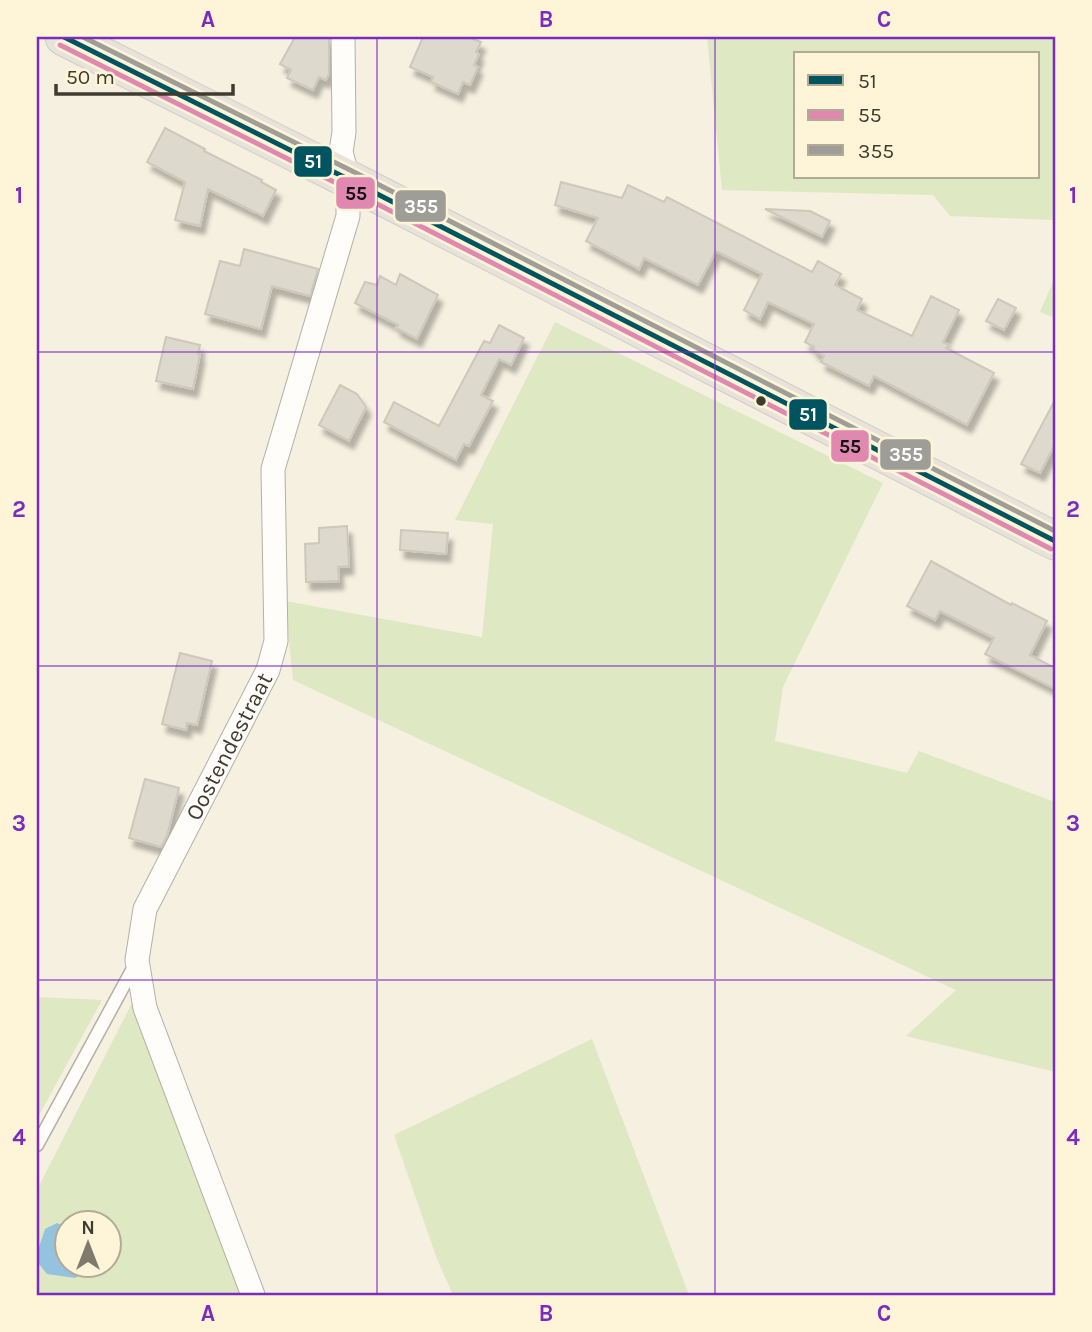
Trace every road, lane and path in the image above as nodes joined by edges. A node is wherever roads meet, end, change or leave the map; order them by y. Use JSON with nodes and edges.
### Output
{"nodes":[{"id":1,"x":64,"y":37,"type":"edge"},
{"id":2,"x":343,"y":37,"type":"edge"},
{"id":3,"x":348,"y":179,"type":"junction"},
{"id":4,"x":1055,"y":541,"type":"edge"},
{"id":5,"x":137,"y":960,"type":"junction"},
{"id":6,"x":37,"y":1145,"type":"edge"},
{"id":7,"x":253,"y":1295,"type":"edge"}],
"edges":[{"from":1,"to":3,"type":"main road"},
{"from":2,"to":3,"type":"street","name":"Oostendestraat"},
{"from":3,"to":4,"type":"main road"},
{"from":3,"to":5,"type":"street","name":"Oostendestraat"},
{"from":5,"to":6,"type":"lane"},
{"from":5,"to":7,"type":"street","name":"Oostendestraat"}]}
